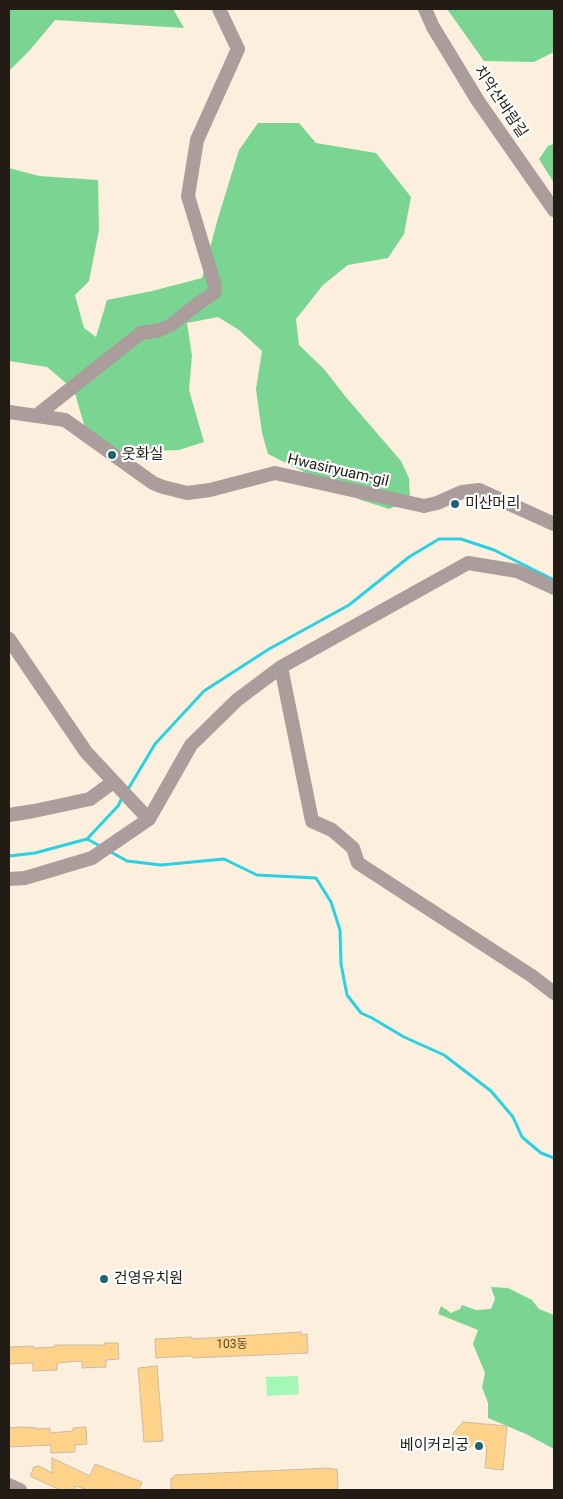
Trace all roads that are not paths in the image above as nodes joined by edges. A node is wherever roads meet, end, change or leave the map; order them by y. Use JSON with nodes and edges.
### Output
{"nodes":[{"id":1,"x":219,"y":9,"type":"edge"},
{"id":2,"x":425,"y":9,"type":"edge"},
{"id":3,"x":554,"y":210,"type":"edge"},
{"id":4,"x":9,"y":412,"type":"edge"},
{"id":5,"x":36,"y":416,"type":"junction"},
{"id":6,"x":554,"y":524,"type":"edge"},
{"id":7,"x":554,"y":588,"type":"edge"},
{"id":8,"x":9,"y":639,"type":"edge"},
{"id":9,"x":281,"y":667,"type":"junction"},
{"id":10,"x":113,"y":782,"type":"junction"},
{"id":11,"x":9,"y":814,"type":"edge"},
{"id":12,"x":146,"y":815,"type":"junction"},
{"id":13,"x":9,"y":879,"type":"edge"},
{"id":14,"x":554,"y":992,"type":"edge"},
{"id":15,"x":9,"y":1484,"type":"edge"},
{"id":16,"x":20,"y":1490,"type":"edge"}],
"edges":[{"from":1,"to":5,"type":"street"},
{"from":2,"to":3,"type":"street","name":"치악산바람길"},
{"from":4,"to":5,"type":"street","name":"Hwasiryuam-gil"},
{"from":5,"to":6,"type":"street","name":"Hwasiryuam-gil"},
{"from":7,"to":9,"type":"street"},
{"from":8,"to":10,"type":"street"},
{"from":9,"to":12,"type":"street"},
{"from":9,"to":14,"type":"street"},
{"from":10,"to":11,"type":"street"},
{"from":10,"to":12,"type":"street"},
{"from":12,"to":13,"type":"street"},
{"from":15,"to":16,"type":"street"}]}
